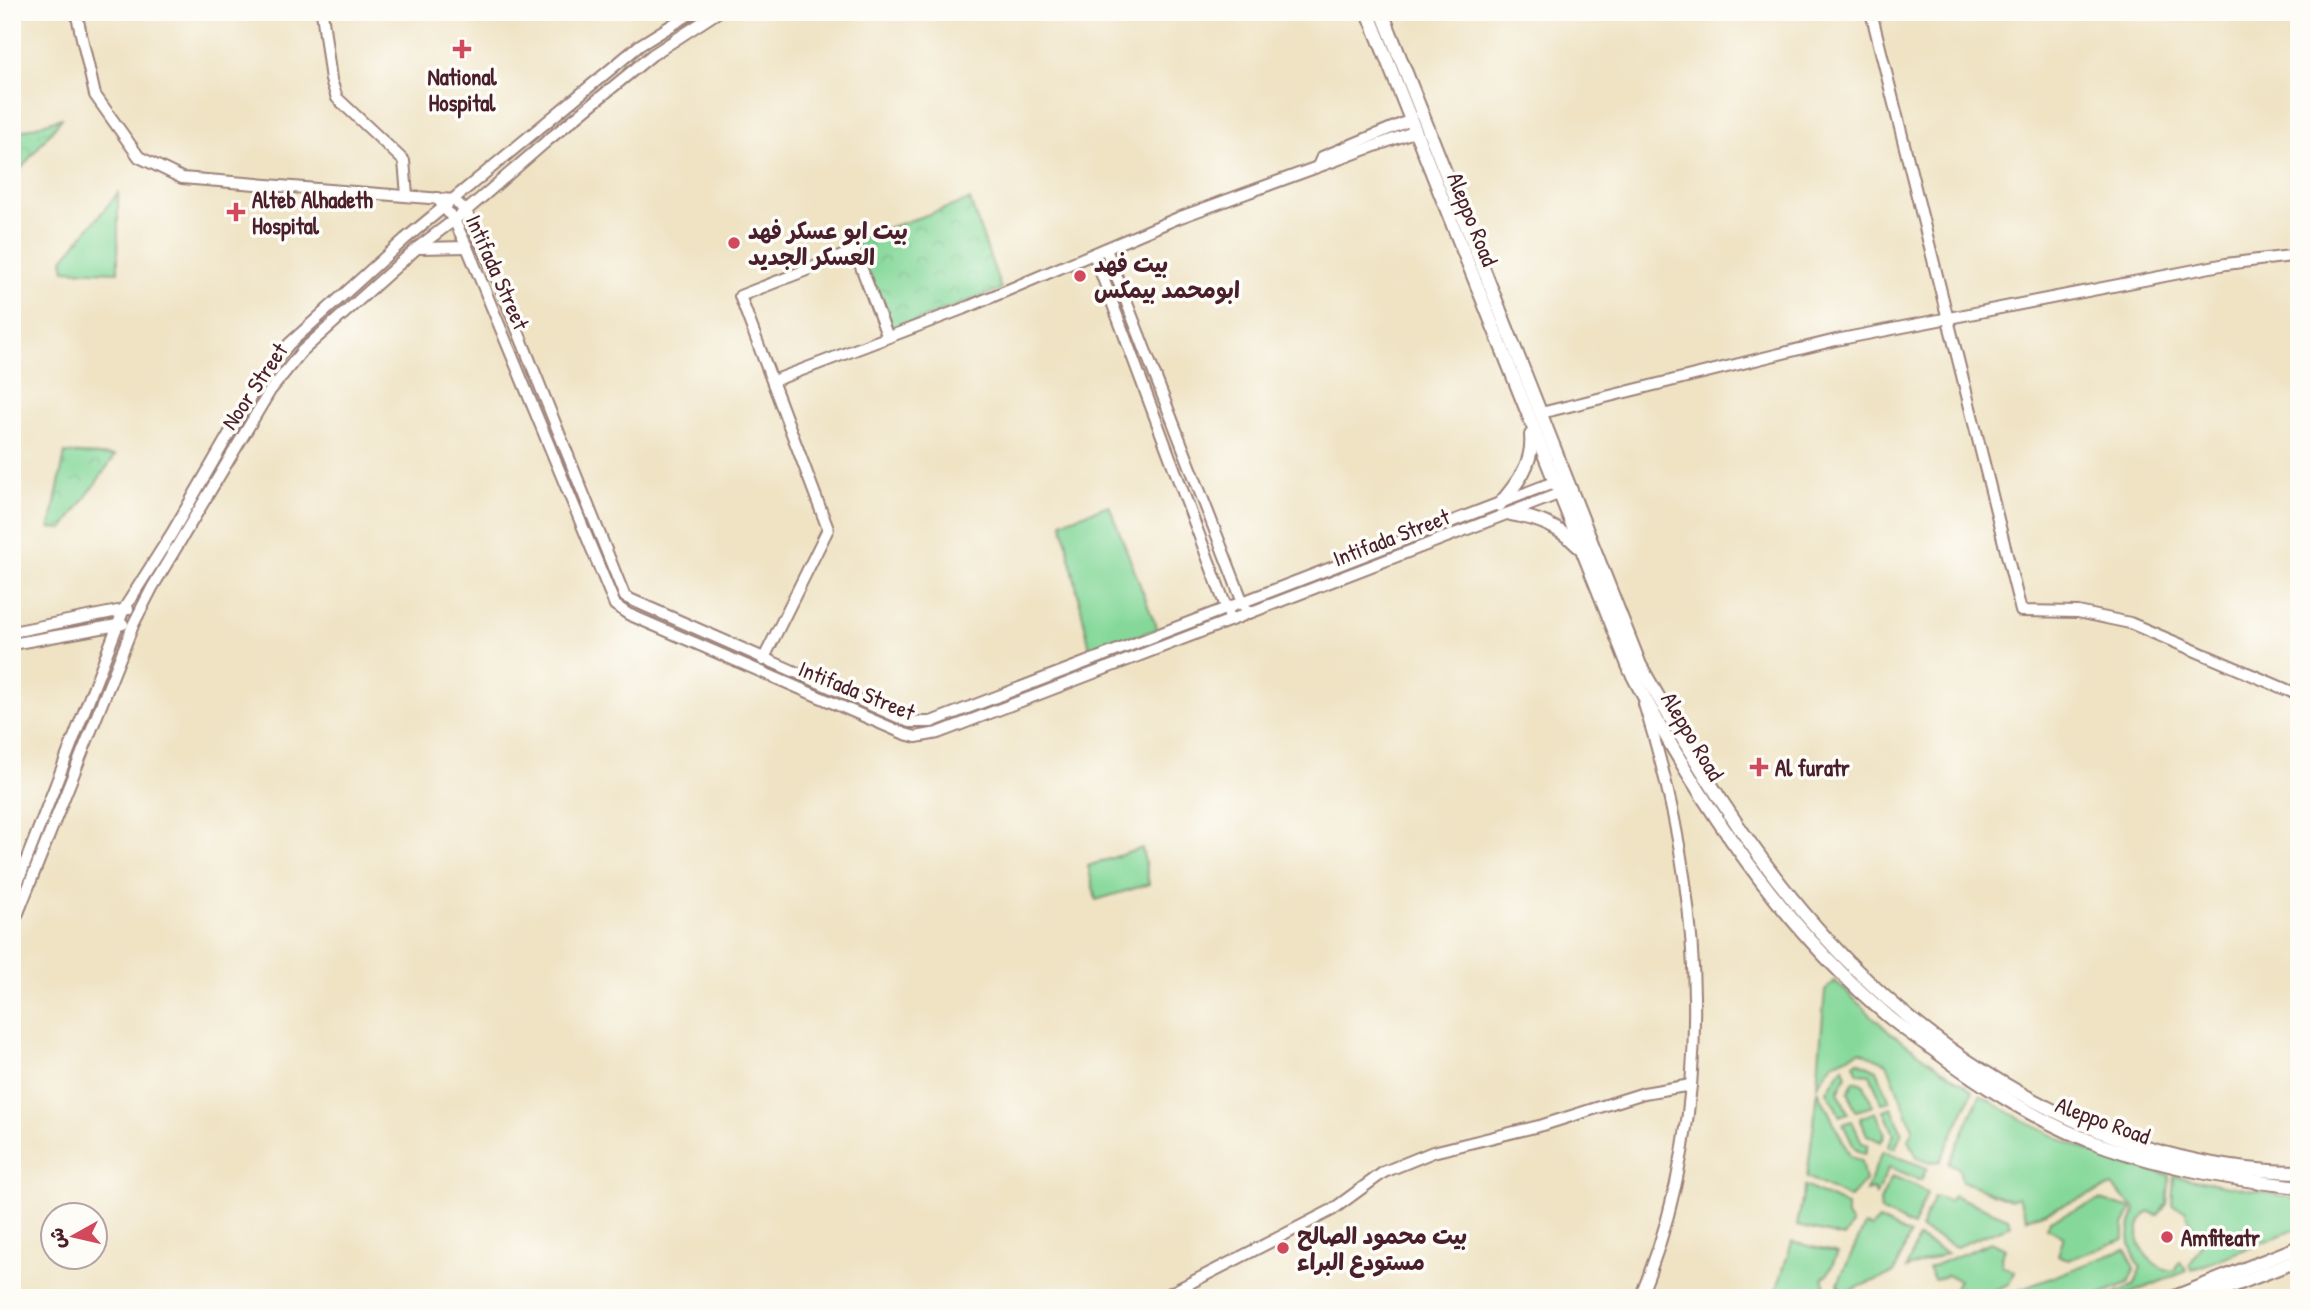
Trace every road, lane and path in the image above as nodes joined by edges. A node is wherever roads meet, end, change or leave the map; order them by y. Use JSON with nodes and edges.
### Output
{"nodes":[{"id":1,"x":76,"y":12,"type":"edge"},
{"id":2,"x":322,"y":12,"type":"edge"},
{"id":3,"x":693,"y":12,"type":"edge"},
{"id":4,"x":1368,"y":12,"type":"edge"},
{"id":5,"x":1382,"y":12,"type":"edge"},
{"id":6,"x":1871,"y":12,"type":"edge"},
{"id":7,"x":710,"y":14,"type":"edge"},
{"id":8,"x":1414,"y":126,"type":"junction"},
{"id":9,"x":407,"y":195,"type":"junction"},
{"id":10,"x":437,"y":198,"type":"junction"},
{"id":11,"x":454,"y":200,"type":"junction"},
{"id":12,"x":444,"y":208,"type":"junction"},
{"id":13,"x":466,"y":211,"type":"junction"},
{"id":14,"x":454,"y":220,"type":"junction"},
{"id":15,"x":467,"y":247,"type":"junction"},
{"id":16,"x":417,"y":248,"type":"junction"},
{"id":17,"x":1107,"y":249,"type":"junction"},
{"id":18,"x":1094,"y":254,"type":"junction"},
{"id":19,"x":2299,"y":255,"type":"edge"},
{"id":20,"x":1949,"y":318,"type":"junction"},
{"id":21,"x":887,"y":335,"type":"junction"},
{"id":22,"x":773,"y":381,"type":"junction"},
{"id":23,"x":1535,"y":415,"type":"junction"},
{"id":24,"x":1564,"y":485,"type":"junction"},
{"id":25,"x":1499,"y":505,"type":"junction"},
{"id":26,"x":1511,"y":514,"type":"junction"},
{"id":27,"x":1583,"y":552,"type":"junction"},
{"id":28,"x":1245,"y":608,"type":"junction"},
{"id":29,"x":124,"y":609,"type":"junction"},
{"id":30,"x":141,"y":609,"type":"junction"},
{"id":31,"x":1227,"y":609,"type":"junction"},
{"id":32,"x":1231,"y":620,"type":"junction"},
{"id":33,"x":134,"y":623,"type":"junction"},
{"id":34,"x":118,"y":625,"type":"junction"},
{"id":35,"x":12,"y":632,"type":"edge"},
{"id":36,"x":12,"y":644,"type":"edge"},
{"id":37,"x":763,"y":660,"type":"junction"},
{"id":38,"x":1639,"y":688,"type":"junction"},
{"id":39,"x":2299,"y":695,"type":"edge"},
{"id":40,"x":12,"y":897,"type":"edge"},
{"id":41,"x":12,"y":928,"type":"edge"},
{"id":42,"x":1691,"y":1085,"type":"junction"},
{"id":43,"x":2299,"y":1172,"type":"edge"},
{"id":44,"x":2299,"y":1188,"type":"edge"},
{"id":45,"x":2299,"y":1247,"type":"edge"},
{"id":46,"x":2299,"y":1260,"type":"edge"},
{"id":47,"x":1161,"y":1298,"type":"edge"},
{"id":48,"x":1640,"y":1298,"type":"edge"},
{"id":49,"x":2172,"y":1298,"type":"edge"},
{"id":50,"x":2202,"y":1298,"type":"edge"}],
"edges":[{"from":1,"to":9,"type":"main road"},
{"from":2,"to":9,"type":"main road"},
{"from":3,"to":11,"type":"main road","name":"Noor Street"},
{"from":4,"to":8,"type":"main road","name":"Aleppo Road"},
{"from":5,"to":23,"type":"main road","name":"Aleppo Road"},
{"from":6,"to":20,"type":"main road"},
{"from":7,"to":13,"type":"main road","name":"Noor Street"},
{"from":8,"to":17,"type":"main road"},
{"from":8,"to":23,"type":"main road","name":"Aleppo Road"},
{"from":9,"to":10,"type":"main road"},
{"from":10,"to":11,"type":"main road"},
{"from":10,"to":12,"type":"main road","name":"Intifada Street"},
{"from":11,"to":12,"type":"main road","name":"Noor Street"},
{"from":11,"to":13,"type":"main road","name":"Intifada Street"},
{"from":12,"to":14,"type":"main road","name":"Intifada Street"},
{"from":12,"to":29,"type":"main road","name":"Noor Street"},
{"from":13,"to":14,"type":"main road","name":"Noor Street"},
{"from":13,"to":37,"type":"main road","name":"Intifada Street"},
{"from":14,"to":15,"type":"main road","name":"Intifada Street"},
{"from":14,"to":16,"type":"main road","name":"Noor Street"},
{"from":15,"to":16,"type":"main road"},
{"from":15,"to":32,"type":"main road","name":"Intifada Street"},
{"from":16,"to":30,"type":"main road","name":"Noor Street"},
{"from":17,"to":18,"type":"main road"},
{"from":17,"to":28,"type":"main road"},
{"from":18,"to":21,"type":"main road"},
{"from":18,"to":31,"type":"main road"},
{"from":19,"to":20,"type":"main road"},
{"from":20,"to":23,"type":"main road"},
{"from":20,"to":39,"type":"main road"},
{"from":21,"to":22,"type":"main road"},
{"from":21,"to":22,"type":"main road"},
{"from":22,"to":37,"type":"main road"},
{"from":23,"to":24,"type":"main road","name":"Aleppo Road"},
{"from":23,"to":25,"type":"main road"},
{"from":24,"to":25,"type":"main road","name":"Intifada Street"},
{"from":24,"to":26,"type":"main road","name":"Intifada Street"},
{"from":24,"to":27,"type":"main road","name":"Aleppo Road"},
{"from":24,"to":43,"type":"main road","name":"Aleppo Road"},
{"from":25,"to":28,"type":"main road","name":"Intifada Street"},
{"from":26,"to":27,"type":"main road"},
{"from":26,"to":28,"type":"main road","name":"Intifada Street"},
{"from":27,"to":38,"type":"main road","name":"Aleppo Road"},
{"from":28,"to":31,"type":"main road","name":"Intifada Street"},
{"from":28,"to":32,"type":"main road","name":"Intifada Street"},
{"from":29,"to":30,"type":"main road"},
{"from":29,"to":34,"type":"main road","name":"Noor Street"},
{"from":29,"to":35,"type":"main road"},
{"from":30,"to":33,"type":"main road","name":"Noor Street"},
{"from":31,"to":32,"type":"main road"},
{"from":31,"to":37,"type":"main road","name":"Intifada Street"},
{"from":33,"to":34,"type":"main road"},
{"from":33,"to":41,"type":"main road","name":"Noor Street"},
{"from":34,"to":36,"type":"main road"},
{"from":34,"to":40,"type":"main road","name":"Noor Street"},
{"from":38,"to":42,"type":"main road"},
{"from":38,"to":44,"type":"main road","name":"Aleppo Road"},
{"from":42,"to":47,"type":"main road"},
{"from":42,"to":48,"type":"main road"},
{"from":45,"to":49,"type":"main road"},
{"from":46,"to":50,"type":"main road"}]}
